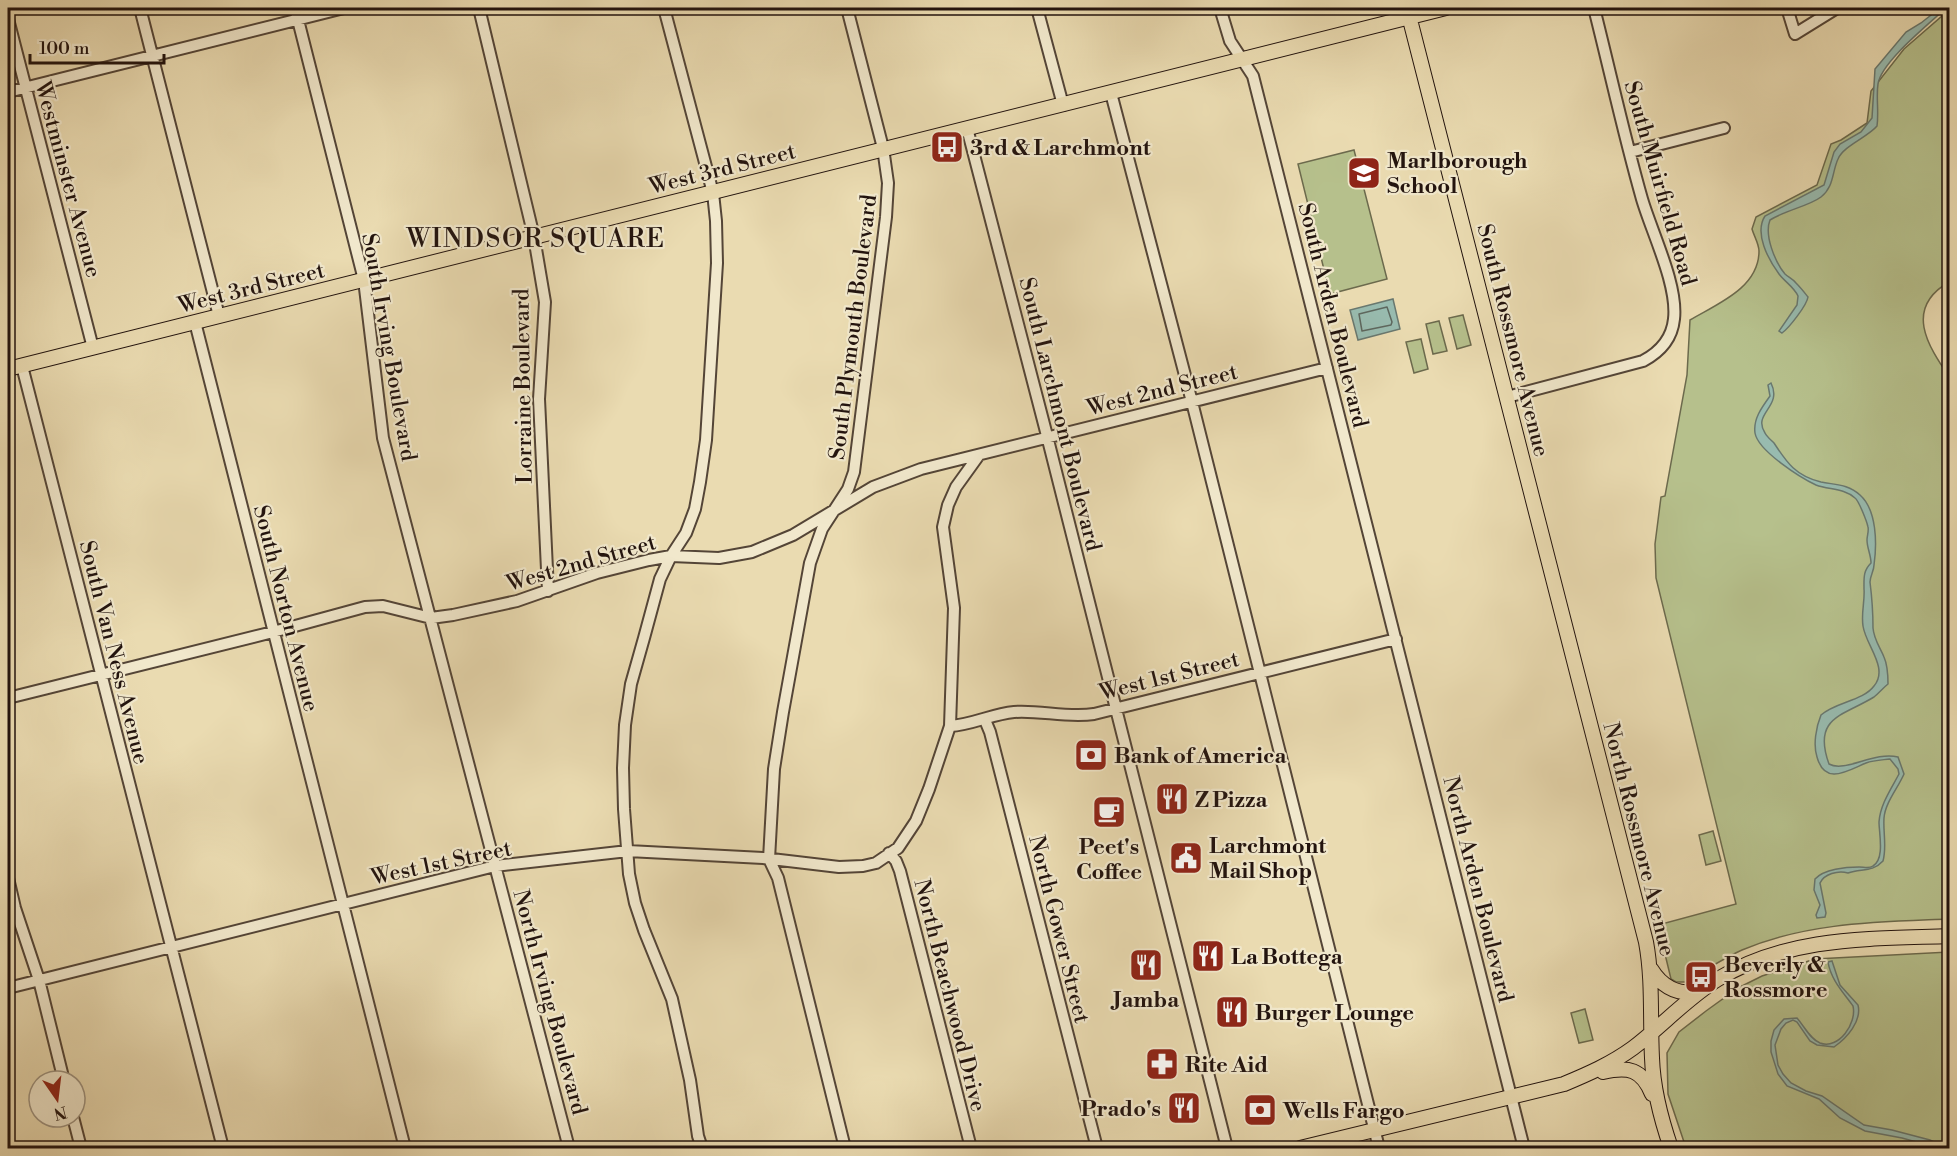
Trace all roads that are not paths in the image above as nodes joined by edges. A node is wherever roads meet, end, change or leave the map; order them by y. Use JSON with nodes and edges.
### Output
{"nodes":[{"id":1,"x":140,"y":8,"type":"edge"},
{"id":2,"x":295,"y":8,"type":"edge"},
{"id":3,"x":344,"y":8,"type":"edge"},
{"id":4,"x":479,"y":8,"type":"edge"},
{"id":5,"x":664,"y":8,"type":"edge"},
{"id":6,"x":847,"y":8,"type":"edge"},
{"id":7,"x":1037,"y":8,"type":"edge"},
{"id":8,"x":1220,"y":8,"type":"edge"},
{"id":9,"x":1446,"y":8,"type":"edge"},
{"id":10,"x":1594,"y":8,"type":"edge"},
{"id":11,"x":1787,"y":8,"type":"edge"},
{"id":12,"x":1837,"y":8,"type":"edge"},
{"id":13,"x":1408,"y":12,"type":"edge"},
{"id":14,"x":8,"y":19,"type":"edge"},
{"id":15,"x":298,"y":19,"type":"junction"},
{"id":16,"x":153,"y":56,"type":"junction"},
{"id":17,"x":1242,"y":59,"type":"junction"},
{"id":18,"x":25,"y":88,"type":"junction"},
{"id":19,"x":8,"y":92,"type":"edge"},
{"id":20,"x":1111,"y":93,"type":"junction"},
{"id":21,"x":1063,"y":105,"type":"junction"},
{"id":22,"x":967,"y":128,"type":"junction"},
{"id":23,"x":1724,"y":128,"type":"dead end"},
{"id":24,"x":883,"y":148,"type":"junction"},
{"id":25,"x":1630,"y":152,"type":"junction"},
{"id":26,"x":713,"y":193,"type":"junction"},
{"id":27,"x":534,"y":237,"type":"junction"},
{"id":28,"x":364,"y":280,"type":"junction"},
{"id":29,"x":219,"y":316,"type":"junction"},
{"id":30,"x":195,"y":322,"type":"junction"},
{"id":31,"x":93,"y":348,"type":"junction"},
{"id":32,"x":22,"y":366,"type":"junction"},
{"id":33,"x":1327,"y":368,"type":"junction"},
{"id":34,"x":8,"y":369,"type":"edge"},
{"id":35,"x":1507,"y":397,"type":"junction"},
{"id":36,"x":1192,"y":402,"type":"junction"},
{"id":37,"x":1048,"y":437,"type":"junction"},
{"id":38,"x":979,"y":454,"type":"junction"},
{"id":39,"x":835,"y":510,"type":"junction"},
{"id":40,"x":671,"y":556,"type":"junction"},
{"id":41,"x":548,"y":591,"type":"junction"},
{"id":42,"x":1563,"y":613,"type":"joint"},
{"id":43,"x":431,"y":618,"type":"junction"},
{"id":44,"x":273,"y":632,"type":"junction"},
{"id":45,"x":1396,"y":639,"type":"junction"},
{"id":46,"x":1259,"y":673,"type":"junction"},
{"id":47,"x":101,"y":675,"type":"junction"},
{"id":48,"x":8,"y":698,"type":"edge"},
{"id":49,"x":1116,"y":710,"type":"junction"},
{"id":50,"x":985,"y":720,"type":"junction"},
{"id":51,"x":950,"y":726,"type":"junction"},
{"id":52,"x":628,"y":851,"type":"junction"},
{"id":53,"x":889,"y":853,"type":"junction"},
{"id":54,"x":769,"y":859,"type":"junction"},
{"id":55,"x":495,"y":866,"type":"junction"},
{"id":56,"x":8,"y":878,"type":"edge"},
{"id":57,"x":343,"y":904,"type":"junction"},
{"id":58,"x":11,"y":909,"type":"edge"},
{"id":59,"x":1950,"y":936,"type":"edge"},
{"id":60,"x":171,"y":947,"type":"junction"},
{"id":61,"x":1650,"y":967,"type":"junction"},
{"id":62,"x":39,"y":980,"type":"junction"},
{"id":63,"x":8,"y":988,"type":"edge"},
{"id":64,"x":1699,"y":992,"type":"junction"},
{"id":65,"x":1652,"y":1032,"type":"junction"},
{"id":66,"x":61,"y":1069,"type":"edge"},
{"id":67,"x":1564,"y":1084,"type":"junction"},
{"id":68,"x":1511,"y":1096,"type":"junction"},
{"id":69,"x":1661,"y":1116,"type":"junction"},
{"id":70,"x":77,"y":1129,"type":"edge"},
{"id":71,"x":1374,"y":1131,"type":"junction"},
{"id":72,"x":81,"y":1149,"type":"edge"},
{"id":73,"x":223,"y":1149,"type":"edge"},
{"id":74,"x":405,"y":1149,"type":"edge"},
{"id":75,"x":569,"y":1149,"type":"edge"},
{"id":76,"x":702,"y":1149,"type":"edge"},
{"id":77,"x":845,"y":1149,"type":"edge"},
{"id":78,"x":971,"y":1149,"type":"edge"},
{"id":79,"x":1097,"y":1149,"type":"edge"},
{"id":80,"x":1227,"y":1149,"type":"edge"},
{"id":81,"x":1300,"y":1149,"type":"edge"},
{"id":82,"x":1379,"y":1149,"type":"edge"},
{"id":83,"x":1524,"y":1149,"type":"edge"},
{"id":84,"x":1671,"y":1149,"type":"edge"}],
"edges":[{"from":1,"to":16,"type":"street"},
{"from":2,"to":15,"type":"street","name":"South Irving Boulevard"},
{"from":3,"to":15,"type":"street"},
{"from":4,"to":27,"type":"street","name":"Lorraine Boulevard"},
{"from":5,"to":26,"type":"street"},
{"from":6,"to":24,"type":"street","name":"South Plymouth Boulevard"},
{"from":7,"to":21,"type":"street"},
{"from":8,"to":17,"type":"street","name":"South Arden Boulevard"},
{"from":9,"to":13,"type":"main road","name":"West 3rd Street"},
{"from":10,"to":25,"type":"street","name":"South Muirfield Road"},
{"from":11,"to":12,"type":"street"},
{"from":13,"to":17,"type":"main road","name":"West 3rd Street"},
{"from":13,"to":35,"type":"main road","name":"South Rossmore Avenue"},
{"from":14,"to":18,"type":"street","name":"Westminster Avenue"},
{"from":15,"to":16,"type":"street"},
{"from":15,"to":28,"type":"street","name":"South Irving Boulevard"},
{"from":16,"to":18,"type":"street"},
{"from":16,"to":29,"type":"street"},
{"from":17,"to":20,"type":"main road","name":"West 3rd Street"},
{"from":17,"to":33,"type":"street","name":"South Arden Boulevard"},
{"from":18,"to":19,"type":"street"},
{"from":18,"to":31,"type":"street","name":"Westminster Avenue"},
{"from":20,"to":21,"type":"main road","name":"West 3rd Street"},
{"from":20,"to":36,"type":"street"},
{"from":21,"to":22,"type":"main road","name":"West 3rd Street"},
{"from":22,"to":24,"type":"main road","name":"West 3rd Street"},
{"from":22,"to":37,"type":"street","name":"South Larchmont Boulevard"},
{"from":23,"to":25,"type":"street"},
{"from":24,"to":26,"type":"main road","name":"West 3rd Street"},
{"from":24,"to":39,"type":"street","name":"South Plymouth Boulevard"},
{"from":25,"to":35,"type":"street","name":"South Muirfield Road"},
{"from":26,"to":27,"type":"main road","name":"West 3rd Street"},
{"from":26,"to":40,"type":"street"},
{"from":27,"to":28,"type":"main road","name":"West 3rd Street"},
{"from":27,"to":41,"type":"street","name":"Lorraine Boulevard"},
{"from":28,"to":29,"type":"main road","name":"West 3rd Street"},
{"from":28,"to":43,"type":"street","name":"South Irving Boulevard"},
{"from":29,"to":30,"type":"main road","name":"West 3rd Street"},
{"from":30,"to":31,"type":"main road","name":"West 3rd Street"},
{"from":30,"to":44,"type":"street","name":"South Norton Avenue"},
{"from":31,"to":32,"type":"main road","name":"West 3rd Street"},
{"from":32,"to":34,"type":"main road","name":"West 3rd Street"},
{"from":32,"to":47,"type":"street","name":"South Van Ness Avenue"},
{"from":33,"to":36,"type":"street","name":"West 2nd Street"},
{"from":33,"to":45,"type":"street","name":"South Arden Boulevard"},
{"from":35,"to":42,"type":"main road","name":"South Rossmore Avenue"},
{"from":36,"to":37,"type":"street","name":"West 2nd Street"},
{"from":36,"to":46,"type":"street"},
{"from":37,"to":38,"type":"street","name":"West 2nd Street"},
{"from":37,"to":49,"type":"street","name":"South Larchmont Boulevard"},
{"from":38,"to":39,"type":"street","name":"West 2nd Street"},
{"from":38,"to":51,"type":"street"},
{"from":39,"to":40,"type":"street","name":"West 2nd Street"},
{"from":39,"to":54,"type":"street","name":"South Plymouth Boulevard"},
{"from":40,"to":41,"type":"street","name":"West 2nd Street"},
{"from":40,"to":52,"type":"street"},
{"from":41,"to":43,"type":"street","name":"West 2nd Street"},
{"from":42,"to":61,"type":"main road","name":"North Rossmore Avenue"},
{"from":43,"to":44,"type":"street","name":"West 2nd Street"},
{"from":43,"to":55,"type":"street","name":"South Irving Boulevard"},
{"from":44,"to":47,"type":"street","name":"West 2nd Street"},
{"from":44,"to":57,"type":"street","name":"South Norton Avenue"},
{"from":45,"to":46,"type":"street","name":"West 1st Street"},
{"from":45,"to":68,"type":"street","name":"North Arden Boulevard"},
{"from":46,"to":49,"type":"street","name":"West 1st Street"},
{"from":46,"to":71,"type":"street"},
{"from":47,"to":48,"type":"street","name":"West 2nd Street"},
{"from":47,"to":60,"type":"street","name":"South Van Ness Avenue"},
{"from":49,"to":50,"type":"street","name":"West 1st Street"},
{"from":49,"to":80,"type":"street","name":"South Larchmont Boulevard"},
{"from":50,"to":51,"type":"street","name":"West 1st Street"},
{"from":50,"to":79,"type":"street","name":"North Gower Street"},
{"from":51,"to":53,"type":"street"},
{"from":52,"to":54,"type":"street","name":"West 1st Street"},
{"from":52,"to":55,"type":"street","name":"West 1st Street"},
{"from":52,"to":76,"type":"street"},
{"from":53,"to":54,"type":"street","name":"West 1st Street"},
{"from":53,"to":78,"type":"street","name":"North Beachwood Drive"},
{"from":54,"to":77,"type":"street"},
{"from":55,"to":57,"type":"street","name":"West 1st Street"},
{"from":55,"to":75,"type":"street","name":"North Irving Boulevard"},
{"from":56,"to":58,"type":"street"},
{"from":57,"to":60,"type":"street","name":"West 1st Street"},
{"from":57,"to":74,"type":"street","name":"South Norton Avenue"},
{"from":58,"to":62,"type":"street"},
{"from":59,"to":64,"type":"main road"},
{"from":60,"to":62,"type":"street","name":"West 1st Street"},
{"from":60,"to":73,"type":"street","name":"South Van Ness Avenue"},
{"from":61,"to":64,"type":"main road"},
{"from":61,"to":65,"type":"main road","name":"North Rossmore Avenue"},
{"from":62,"to":63,"type":"street","name":"West 1st Street"},
{"from":62,"to":66,"type":"street"},
{"from":64,"to":65,"type":"main road"},
{"from":65,"to":67,"type":"main road"},
{"from":65,"to":69,"type":"main road","name":"North Rossmore Avenue"},
{"from":67,"to":68,"type":"main road"},
{"from":67,"to":69,"type":"main road"},
{"from":68,"to":71,"type":"main road"},
{"from":68,"to":83,"type":"street","name":"North Arden Boulevard"},
{"from":69,"to":84,"type":"main road","name":"North Rossmore Avenue"},
{"from":70,"to":72,"type":"street"},
{"from":71,"to":81,"type":"main road"},
{"from":71,"to":82,"type":"street"}]}
